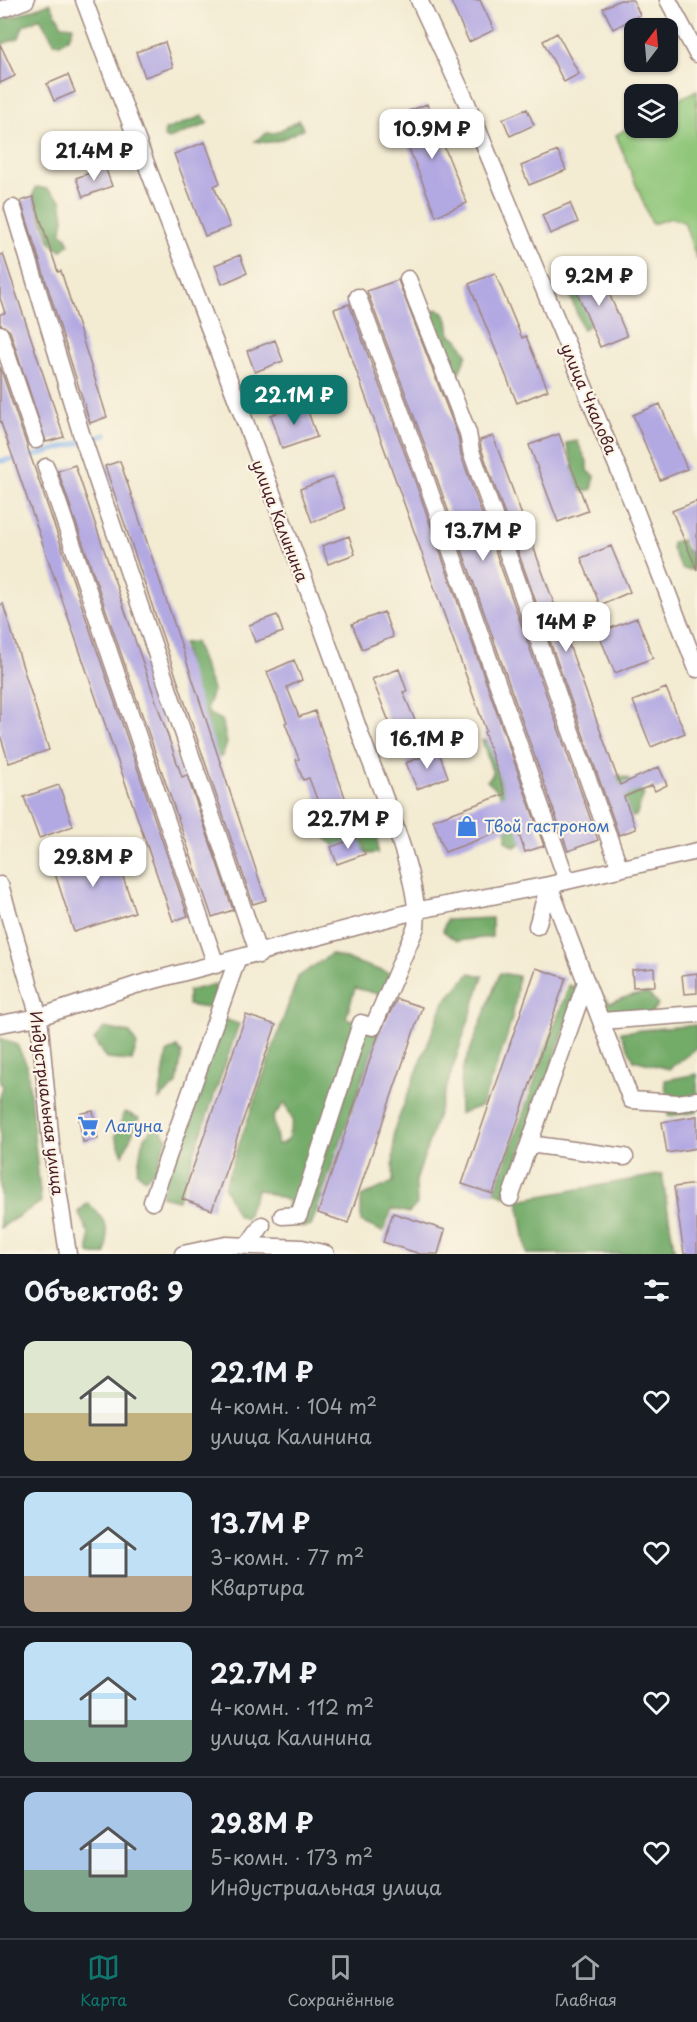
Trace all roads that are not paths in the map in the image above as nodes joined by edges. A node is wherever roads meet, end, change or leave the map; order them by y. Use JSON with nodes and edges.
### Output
{"nodes":[{"id":1,"x":26,"y":0,"type":"edge"},
{"id":2,"x":84,"y":0,"type":"edge"},
{"id":3,"x":418,"y":0,"type":"edge"},
{"id":4,"x":668,"y":0,"type":"edge"},
{"id":5,"x":0,"y":10,"type":"edge"},
{"id":6,"x":697,"y":54,"type":"edge"},
{"id":7,"x":13,"y":208,"type":"dead end"},
{"id":8,"x":408,"y":279,"type":"dead end"},
{"id":9,"x":358,"y":297,"type":"dead end"},
{"id":10,"x":0,"y":334,"type":"edge"},
{"id":11,"x":36,"y":441,"type":"dead end"},
{"id":12,"x":46,"y":467,"type":"dead end"},
{"id":13,"x":697,"y":669,"type":"edge"},
{"id":14,"x":697,"y":851,"type":"edge"},
{"id":15,"x":620,"y":869,"type":"junction"},
{"id":16,"x":567,"y":881,"type":"junction"},
{"id":17,"x":0,"y":885,"type":"edge"},
{"id":18,"x":549,"y":885,"type":"junction"},
{"id":19,"x":419,"y":910,"type":"junction"},
{"id":20,"x":537,"y":927,"type":"dead end"},
{"id":21,"x":259,"y":954,"type":"junction"},
{"id":22,"x":237,"y":960,"type":"junction"},
{"id":23,"x":216,"y":965,"type":"junction"},
{"id":24,"x":586,"y":982,"type":"junction"},
{"id":25,"x":697,"y":1014,"type":"edge"},
{"id":26,"x":39,"y":1017,"type":"junction"},
{"id":27,"x":601,"y":1021,"type":"junction"},
{"id":28,"x":0,"y":1024,"type":"edge"},
{"id":29,"x":697,"y":1100,"type":"edge"},
{"id":30,"x":529,"y":1144,"type":"junction"},
{"id":31,"x":625,"y":1156,"type":"dead end"},
{"id":32,"x":510,"y":1198,"type":"dead end"},
{"id":33,"x":152,"y":1202,"type":"dead end"},
{"id":34,"x":282,"y":1216,"type":"dead end"},
{"id":35,"x":262,"y":1225,"type":"dead end"},
{"id":36,"x":247,"y":1246,"type":"junction"},
{"id":37,"x":68,"y":1254,"type":"edge"},
{"id":38,"x":183,"y":1254,"type":"edge"},
{"id":39,"x":326,"y":1254,"type":"edge"}],
"edges":[{"from":1,"to":5,"type":"street"},
{"from":2,"to":19,"type":"street","name":"улица Калинина"},
{"from":3,"to":13,"type":"street","name":"улица Чкалова"},
{"from":4,"to":6,"type":"street"},
{"from":7,"to":21,"type":"street"},
{"from":8,"to":15,"type":"street"},
{"from":9,"to":16,"type":"street"},
{"from":10,"to":11,"type":"street"},
{"from":12,"to":23,"type":"street"},
{"from":14,"to":15,"type":"street"},
{"from":15,"to":16,"type":"street"},
{"from":16,"to":18,"type":"street"},
{"from":17,"to":26,"type":"street","name":"Индустриальная улица"},
{"from":18,"to":19,"type":"street"},
{"from":18,"to":20,"type":"street"},
{"from":18,"to":24,"type":"street"},
{"from":19,"to":21,"type":"street"},
{"from":19,"to":34,"type":"street"},
{"from":21,"to":22,"type":"street"},
{"from":22,"to":23,"type":"street"},
{"from":22,"to":33,"type":"street"},
{"from":23,"to":26,"type":"street"},
{"from":24,"to":27,"type":"street"},
{"from":24,"to":30,"type":"street"},
{"from":25,"to":27,"type":"street"},
{"from":26,"to":28,"type":"street"},
{"from":26,"to":37,"type":"street","name":"Индустриальная улица"},
{"from":27,"to":29,"type":"street"},
{"from":30,"to":31,"type":"street"},
{"from":30,"to":32,"type":"street"},
{"from":35,"to":36,"type":"street"},
{"from":36,"to":38,"type":"street"},
{"from":36,"to":39,"type":"street"}]}
